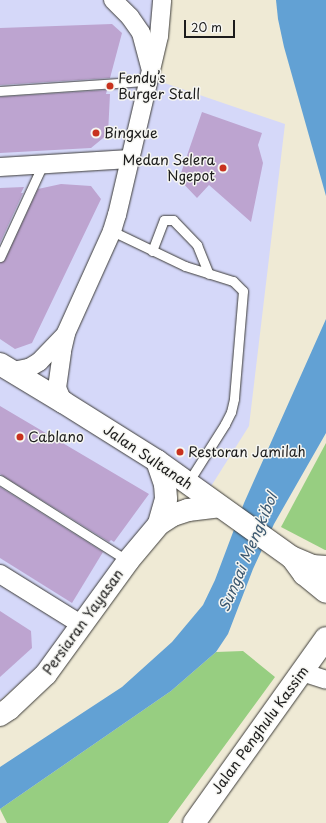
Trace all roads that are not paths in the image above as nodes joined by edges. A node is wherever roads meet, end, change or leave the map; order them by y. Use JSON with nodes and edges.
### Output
{"nodes":[{"id":1,"x":113,"y":0,"type":"edge"},
{"id":2,"x":162,"y":0,"type":"edge"},
{"id":3,"x":150,"y":75,"type":"junction"},
{"id":4,"x":0,"y":91,"type":"edge"},
{"id":5,"x":130,"y":160,"type":"junction"},
{"id":6,"x":44,"y":164,"type":"junction"},
{"id":7,"x":0,"y":167,"type":"edge"},
{"id":8,"x":112,"y":231,"type":"junction"},
{"id":9,"x":152,"y":251,"type":"junction"},
{"id":10,"x":0,"y":257,"type":"edge"},
{"id":11,"x":209,"y":274,"type":"junction"},
{"id":12,"x":66,"y":333,"type":"junction"},
{"id":13,"x":7,"y":368,"type":"edge"},
{"id":14,"x":63,"y":402,"type":"junction"},
{"id":15,"x":157,"y":461,"type":"junction"},
{"id":16,"x":0,"y":480,"type":"edge"},
{"id":17,"x":187,"y":484,"type":"junction"},
{"id":18,"x":219,"y":506,"type":"junction"},
{"id":19,"x":159,"y":524,"type":"junction"},
{"id":20,"x":291,"y":556,"type":"junction"},
{"id":21,"x":128,"y":561,"type":"junction"},
{"id":22,"x":326,"y":567,"type":"edge"},
{"id":23,"x":0,"y":574,"type":"edge"},
{"id":24,"x":326,"y":592,"type":"edge"},
{"id":25,"x":82,"y":624,"type":"junction"},
{"id":26,"x":326,"y":638,"type":"edge"},
{"id":27,"x":302,"y":672,"type":"junction"},
{"id":28,"x":326,"y":680,"type":"edge"},
{"id":29,"x":0,"y":715,"type":"edge"},
{"id":30,"x":194,"y":823,"type":"edge"}],
"edges":[{"from":1,"to":3,"type":"street"},
{"from":2,"to":3,"type":"street"},
{"from":3,"to":4,"type":"lane"},
{"from":3,"to":5,"type":"street"},
{"from":5,"to":6,"type":"street"},
{"from":5,"to":8,"type":"street"},
{"from":6,"to":7,"type":"street"},
{"from":6,"to":10,"type":"lane"},
{"from":8,"to":9,"type":"lane"},
{"from":8,"to":12,"type":"street"},
{"from":9,"to":11,"type":"lane"},
{"from":9,"to":11,"type":"lane"},
{"from":11,"to":17,"type":"lane"},
{"from":12,"to":13,"type":"street"},
{"from":12,"to":14,"type":"street"},
{"from":13,"to":14,"type":"street","name":"Jalan Sultanah"},
{"from":14,"to":15,"type":"street","name":"Jalan Sultanah"},
{"from":15,"to":17,"type":"street","name":"Jalan Sultanah"},
{"from":15,"to":19,"type":"street","name":"Persiaran Yayasan"},
{"from":16,"to":21,"type":"lane"},
{"from":17,"to":18,"type":"street","name":"Jalan Sultanah"},
{"from":18,"to":19,"type":"street","name":"Persiaran Yayasan"},
{"from":18,"to":20,"type":"street","name":"Jalan Sultanah"},
{"from":19,"to":21,"type":"street","name":"Persiaran Yayasan"},
{"from":20,"to":22,"type":"street","name":"Jalan Sultanah"},
{"from":20,"to":24,"type":"street","name":"Jalan Sultanah"},
{"from":21,"to":25,"type":"street","name":"Persiaran Yayasan"},
{"from":23,"to":25,"type":"street"},
{"from":25,"to":29,"type":"street","name":"Persiaran Yayasan"},
{"from":26,"to":27,"type":"street","name":"Jalan Penghulu Kassim"},
{"from":27,"to":28,"type":"street"},
{"from":27,"to":30,"type":"street","name":"Jalan Penghulu Kassim"}]}
